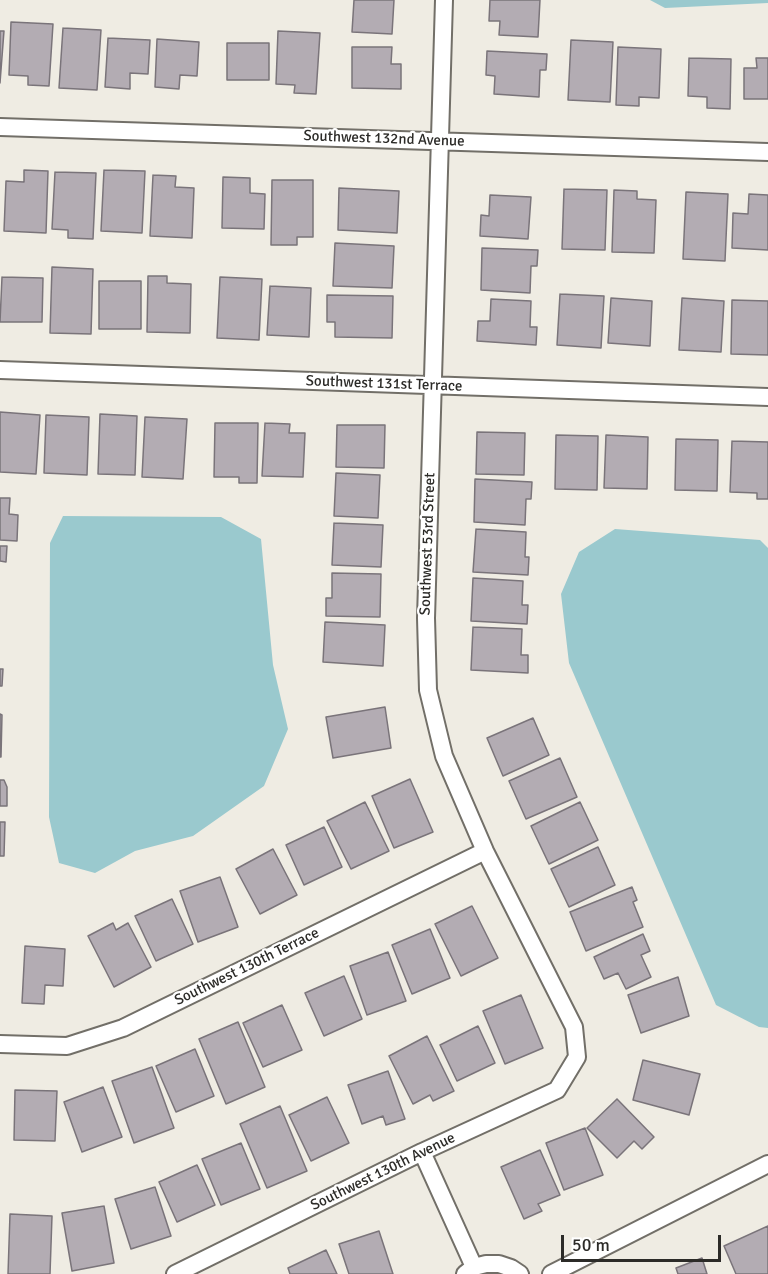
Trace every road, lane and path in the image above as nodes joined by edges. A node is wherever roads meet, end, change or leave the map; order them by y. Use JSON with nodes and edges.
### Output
{"nodes":[{"id":1,"x":444,"y":0,"type":"edge"},
{"id":2,"x":0,"y":127,"type":"edge"},
{"id":3,"x":441,"y":141,"type":"junction"},
{"id":4,"x":768,"y":152,"type":"edge"},
{"id":5,"x":0,"y":370,"type":"edge"},
{"id":6,"x":432,"y":386,"type":"junction"},
{"id":7,"x":768,"y":397,"type":"edge"},
{"id":8,"x":484,"y":851,"type":"junction"},
{"id":9,"x":0,"y":1044,"type":"edge"},
{"id":10,"x":577,"y":1057,"type":"joint"},
{"id":11,"x":422,"y":1152,"type":"junction"},
{"id":12,"x":768,"y":1164,"type":"edge"},
{"id":13,"x":469,"y":1271,"type":"edge"},
{"id":14,"x":175,"y":1274,"type":"edge"},
{"id":15,"x":520,"y":1274,"type":"edge"},
{"id":16,"x":551,"y":1274,"type":"edge"}],
"edges":[{"from":1,"to":3,"type":"street","name":"Southwest 53rd Street"},
{"from":2,"to":3,"type":"street","name":"Southwest 132nd Avenue"},
{"from":3,"to":4,"type":"street","name":"Southwest 132nd Avenue"},
{"from":3,"to":6,"type":"street","name":"Southwest 53rd Street"},
{"from":5,"to":6,"type":"street","name":"Southwest 131st Terrace"},
{"from":6,"to":7,"type":"street","name":"Southwest 131st Terrace"},
{"from":6,"to":8,"type":"street","name":"Southwest 53rd Street"},
{"from":8,"to":9,"type":"street","name":"Southwest 130th Terrace"},
{"from":8,"to":10,"type":"street","name":"Southwest 53rd Street"},
{"from":10,"to":11,"type":"street","name":"Southwest 130th Avenue"},
{"from":11,"to":13,"type":"street"},
{"from":11,"to":14,"type":"street","name":"Southwest 130th Avenue"},
{"from":12,"to":16,"type":"street"},
{"from":13,"to":15,"type":"street"}]}
